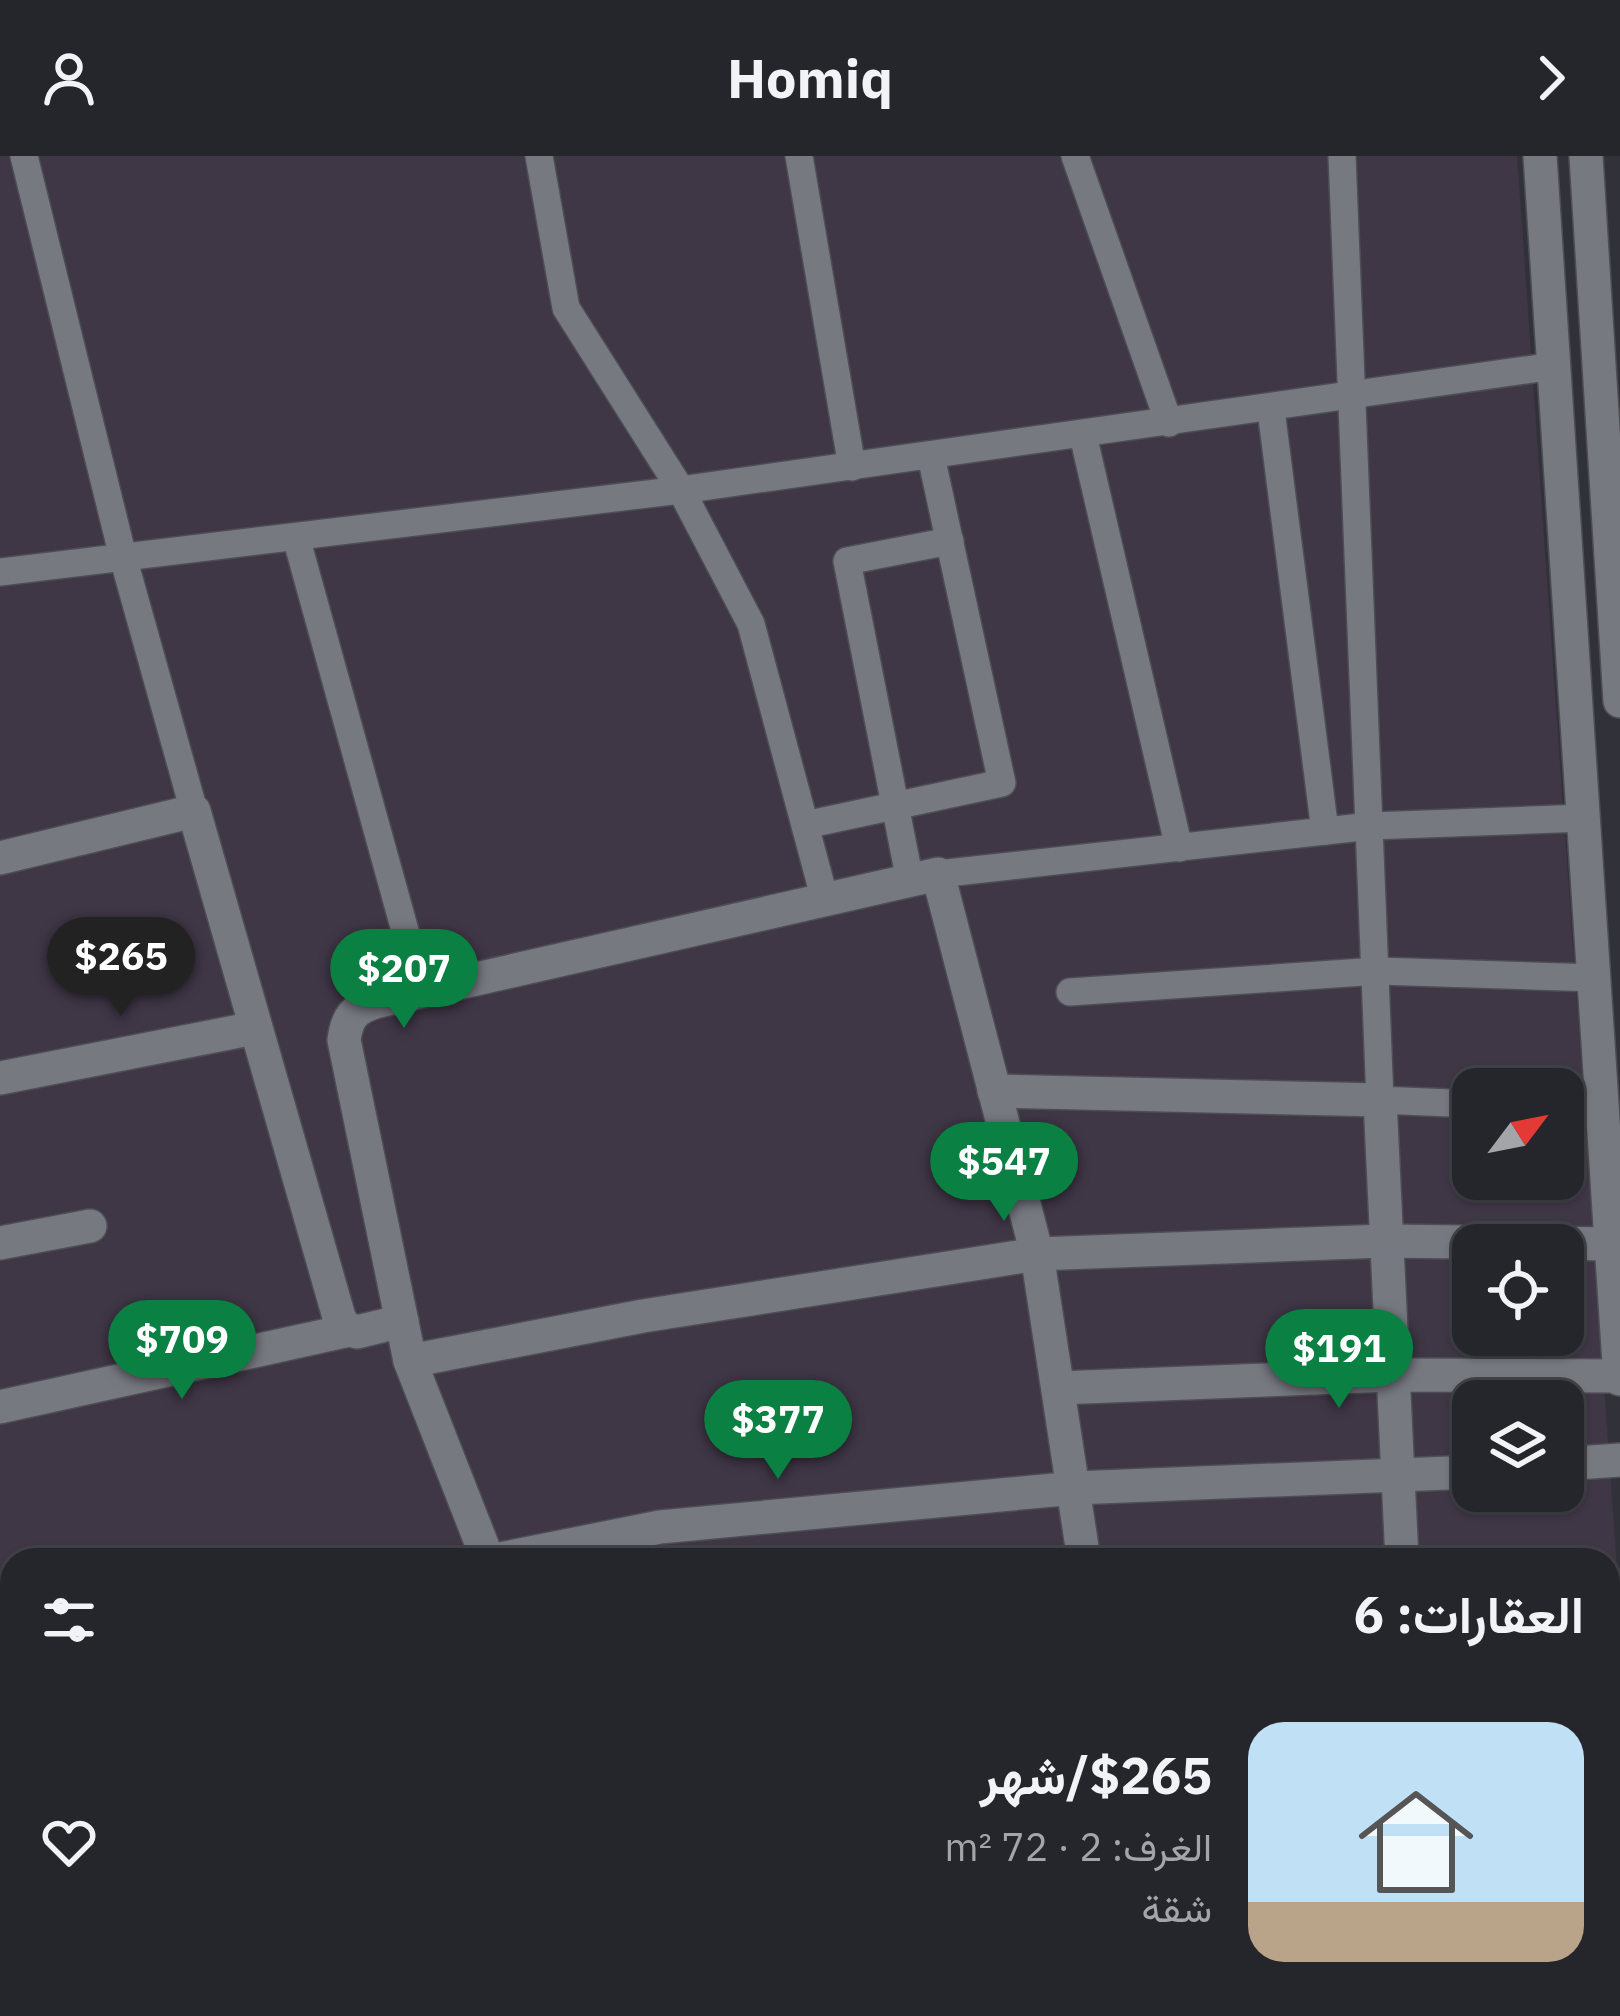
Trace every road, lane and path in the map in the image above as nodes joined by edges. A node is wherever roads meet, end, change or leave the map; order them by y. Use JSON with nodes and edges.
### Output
{"nodes":[{"id":1,"x":24,"y":156,"type":"edge"},
{"id":2,"x":539,"y":156,"type":"edge"},
{"id":3,"x":800,"y":156,"type":"edge"},
{"id":4,"x":1075,"y":156,"type":"edge"},
{"id":5,"x":1342,"y":156,"type":"edge"},
{"id":6,"x":1540,"y":156,"type":"edge"},
{"id":7,"x":1586,"y":156,"type":"edge"},
{"id":8,"x":1555,"y":366,"type":"junction"},
{"id":9,"x":1353,"y":398,"type":"junction"},
{"id":10,"x":1271,"y":410,"type":"junction"},
{"id":11,"x":1168,"y":423,"type":"junction"},
{"id":12,"x":1083,"y":435,"type":"junction"},
{"id":13,"x":931,"y":456,"type":"junction"},
{"id":14,"x":852,"y":467,"type":"junction"},
{"id":15,"x":681,"y":490,"type":"junction"},
{"id":16,"x":296,"y":536,"type":"junction"},
{"id":17,"x":950,"y":541,"type":"junction"},
{"id":18,"x":123,"y":557,"type":"junction"},
{"id":19,"x":0,"y":572,"type":"edge"},
{"id":20,"x":1616,"y":578,"type":"edge"},
{"id":21,"x":1620,"y":700,"type":"edge"},
{"id":22,"x":895,"y":806,"type":"junction"},
{"id":23,"x":194,"y":812,"type":"junction"},
{"id":24,"x":1584,"y":818,"type":"junction"},
{"id":25,"x":805,"y":825,"type":"junction"},
{"id":26,"x":1371,"y":826,"type":"junction"},
{"id":27,"x":1325,"y":831,"type":"junction"},
{"id":28,"x":1179,"y":848,"type":"junction"},
{"id":29,"x":0,"y":858,"type":"edge"},
{"id":30,"x":924,"y":878,"type":"junction"},
{"id":31,"x":825,"y":900,"type":"junction"},
{"id":32,"x":1378,"y":971,"type":"junction"},
{"id":33,"x":1596,"y":978,"type":"junction"},
{"id":34,"x":422,"y":992,"type":"junction"},
{"id":35,"x":1070,"y":992,"type":"dead end"},
{"id":36,"x":255,"y":1028,"type":"junction"},
{"id":37,"x":0,"y":1078,"type":"edge"},
{"id":38,"x":994,"y":1091,"type":"junction"},
{"id":39,"x":1380,"y":1100,"type":"junction"},
{"id":40,"x":1452,"y":1102,"type":"edge"},
{"id":41,"x":1584,"y":1108,"type":"edge"},
{"id":42,"x":1604,"y":1108,"type":"junction"},
{"id":43,"x":90,"y":1226,"type":"dead end"},
{"id":44,"x":1384,"y":1241,"type":"junction"},
{"id":45,"x":0,"y":1243,"type":"edge"},
{"id":46,"x":1612,"y":1244,"type":"junction"},
{"id":47,"x":1037,"y":1254,"type":"junction"},
{"id":48,"x":402,"y":1321,"type":"junction"},
{"id":49,"x":350,"y":1330,"type":"junction"},
{"id":50,"x":410,"y":1360,"type":"junction"},
{"id":51,"x":1391,"y":1375,"type":"junction"},
{"id":52,"x":1620,"y":1377,"type":"edge"},
{"id":53,"x":1058,"y":1388,"type":"junction"},
{"id":54,"x":0,"y":1407,"type":"edge"},
{"id":55,"x":1620,"y":1460,"type":"edge"},
{"id":56,"x":1584,"y":1463,"type":"edge"},
{"id":57,"x":1452,"y":1474,"type":"edge"},
{"id":58,"x":1397,"y":1478,"type":"junction"},
{"id":59,"x":1075,"y":1488,"type":"junction"},
{"id":60,"x":486,"y":1548,"type":"edge"},
{"id":61,"x":552,"y":1548,"type":"edge"},
{"id":62,"x":1082,"y":1548,"type":"edge"},
{"id":63,"x":1401,"y":1548,"type":"edge"}],
"edges":[{"from":1,"to":18,"type":"street"},
{"from":2,"to":15,"type":"street"},
{"from":3,"to":14,"type":"street"},
{"from":4,"to":11,"type":"street"},
{"from":5,"to":9,"type":"street"},
{"from":6,"to":8,"type":"street"},
{"from":7,"to":20,"type":"street"},
{"from":8,"to":9,"type":"street"},
{"from":8,"to":24,"type":"street"},
{"from":9,"to":10,"type":"street"},
{"from":9,"to":26,"type":"street"},
{"from":10,"to":11,"type":"street"},
{"from":10,"to":27,"type":"street"},
{"from":11,"to":12,"type":"street"},
{"from":12,"to":13,"type":"street"},
{"from":12,"to":28,"type":"street"},
{"from":13,"to":14,"type":"street"},
{"from":13,"to":17,"type":"street"},
{"from":14,"to":15,"type":"street"},
{"from":15,"to":16,"type":"street"},
{"from":15,"to":25,"type":"street"},
{"from":16,"to":18,"type":"street"},
{"from":16,"to":34,"type":"street"},
{"from":17,"to":22,"type":"street"},
{"from":17,"to":22,"type":"street"},
{"from":18,"to":19,"type":"street"},
{"from":18,"to":23,"type":"street"},
{"from":20,"to":21,"type":"street"},
{"from":22,"to":25,"type":"street"},
{"from":22,"to":30,"type":"street"},
{"from":23,"to":29,"type":"street"},
{"from":23,"to":36,"type":"street"},
{"from":24,"to":26,"type":"street"},
{"from":24,"to":33,"type":"street"},
{"from":25,"to":31,"type":"street"},
{"from":26,"to":27,"type":"street"},
{"from":26,"to":32,"type":"street"},
{"from":27,"to":28,"type":"street"},
{"from":28,"to":30,"type":"street"},
{"from":30,"to":31,"type":"street"},
{"from":30,"to":38,"type":"street"},
{"from":31,"to":34,"type":"street"},
{"from":32,"to":33,"type":"street"},
{"from":32,"to":35,"type":"street"},
{"from":32,"to":39,"type":"street"},
{"from":33,"to":42,"type":"street"},
{"from":34,"to":48,"type":"street"},
{"from":36,"to":37,"type":"street"},
{"from":36,"to":49,"type":"street"},
{"from":38,"to":39,"type":"street"},
{"from":38,"to":47,"type":"street"},
{"from":39,"to":40,"type":"street"},
{"from":39,"to":44,"type":"street"},
{"from":41,"to":42,"type":"street"},
{"from":42,"to":46,"type":"street"},
{"from":43,"to":45,"type":"street"},
{"from":44,"to":46,"type":"street"},
{"from":44,"to":47,"type":"street"},
{"from":44,"to":51,"type":"street"},
{"from":46,"to":52,"type":"street"},
{"from":47,"to":50,"type":"street"},
{"from":47,"to":53,"type":"street"},
{"from":48,"to":49,"type":"street"},
{"from":48,"to":50,"type":"street"},
{"from":49,"to":54,"type":"street"},
{"from":50,"to":60,"type":"street"},
{"from":51,"to":52,"type":"street"},
{"from":51,"to":53,"type":"street"},
{"from":51,"to":58,"type":"street"},
{"from":53,"to":59,"type":"street"},
{"from":55,"to":56,"type":"street"},
{"from":57,"to":58,"type":"street"},
{"from":58,"to":59,"type":"street"},
{"from":58,"to":63,"type":"street"},
{"from":59,"to":61,"type":"street"},
{"from":59,"to":62,"type":"street"}]}
